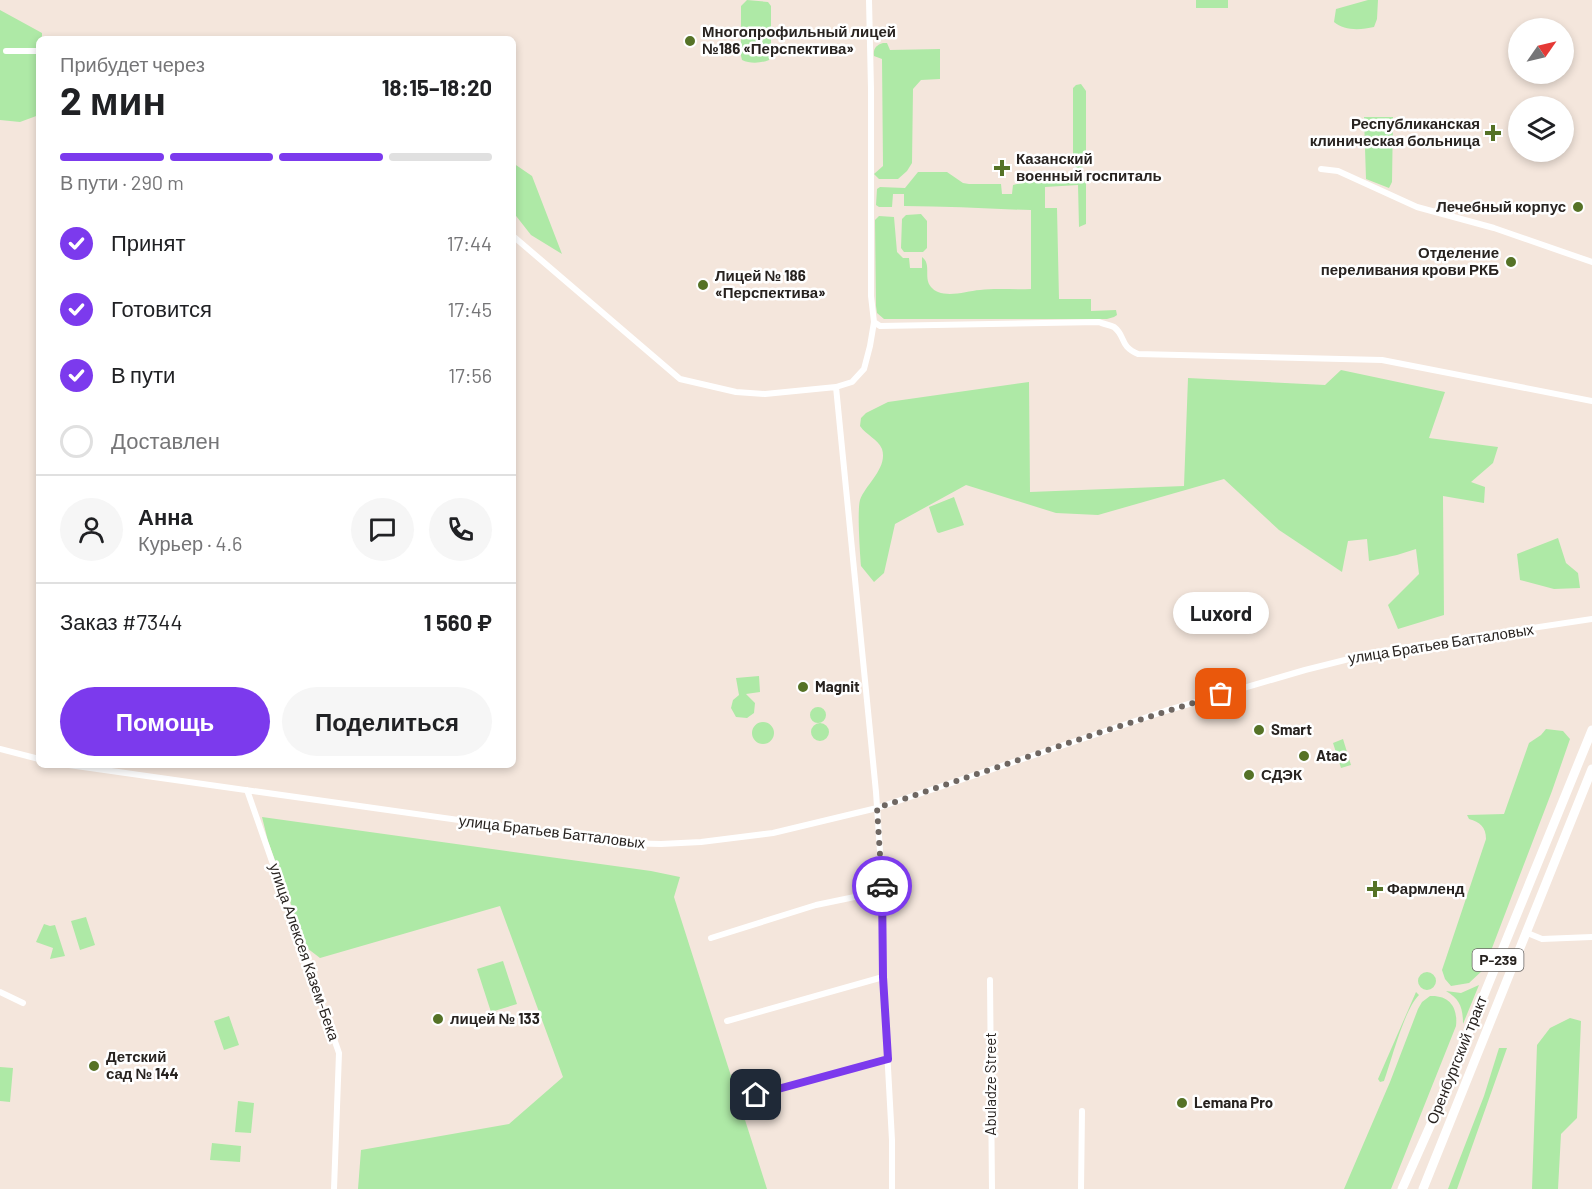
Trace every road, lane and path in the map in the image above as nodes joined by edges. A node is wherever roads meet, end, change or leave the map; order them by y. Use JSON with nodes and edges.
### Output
{"nodes":[{"id":1,"x":869,"y":0,"type":"edge"},
{"id":2,"x":6,"y":51,"type":"dead end"},
{"id":3,"x":36,"y":51,"type":"edge"},
{"id":4,"x":1322,"y":169,"type":"dead end"},
{"id":5,"x":516,"y":239,"type":"edge"},
{"id":6,"x":1592,"y":262,"type":"edge"},
{"id":7,"x":874,"y":322,"type":"junction"},
{"id":8,"x":836,"y":387,"type":"junction"},
{"id":9,"x":1592,"y":401,"type":"edge"},
{"id":10,"x":1592,"y":621,"type":"edge"},
{"id":11,"x":1592,"y":730,"type":"edge"},
{"id":12,"x":0,"y":749,"type":"edge"},
{"id":13,"x":36,"y":758,"type":"edge"},
{"id":14,"x":90,"y":768,"type":"edge"},
{"id":15,"x":1592,"y":769,"type":"edge"},
{"id":16,"x":247,"y":790,"type":"junction"},
{"id":17,"x":877,"y":808,"type":"junction"},
{"id":18,"x":883,"y":895,"type":"junction"},
{"id":19,"x":1525,"y":932,"type":"junction"},
{"id":20,"x":1592,"y":937,"type":"edge"},
{"id":21,"x":711,"y":938,"type":"dead end"},
{"id":22,"x":883,"y":977,"type":"junction"},
{"id":23,"x":990,"y":980,"type":"dead end"},
{"id":24,"x":0,"y":992,"type":"edge"},
{"id":25,"x":23,"y":1003,"type":"dead end"},
{"id":26,"x":728,"y":1021,"type":"dead end"},
{"id":27,"x":888,"y":1059,"type":"junction"},
{"id":28,"x":756,"y":1095,"type":"dead end"},
{"id":29,"x":1082,"y":1111,"type":"dead end"},
{"id":30,"x":334,"y":1189,"type":"edge"},
{"id":31,"x":892,"y":1189,"type":"edge"},
{"id":32,"x":992,"y":1189,"type":"edge"},
{"id":33,"x":1081,"y":1189,"type":"edge"},
{"id":34,"x":1402,"y":1189,"type":"edge"},
{"id":35,"x":1423,"y":1189,"type":"edge"}],
"edges":[{"from":1,"to":7,"type":"street"},
{"from":2,"to":3,"type":"street"},
{"from":4,"to":6,"type":"street"},
{"from":5,"to":8,"type":"street"},
{"from":7,"to":8,"type":"street"},
{"from":7,"to":9,"type":"street"},
{"from":8,"to":17,"type":"street"},
{"from":10,"to":17,"type":"street","name":"улица Братьев Батталовых"},
{"from":11,"to":34,"type":"main road","name":"Оренбургский тракт","number":"Р-239"},
{"from":12,"to":13,"type":"street"},
{"from":14,"to":16,"type":"street","name":"улица Братьев Батталовых"},
{"from":15,"to":19,"type":"main road","name":"Оренбургский тракт","number":"Р-239"},
{"from":16,"to":17,"type":"street","name":"улица Братьев Батталовых"},
{"from":16,"to":30,"type":"street","name":"улица Алексея Казем-Бека"},
{"from":17,"to":18,"type":"street"},
{"from":18,"to":21,"type":"street"},
{"from":18,"to":22,"type":"street"},
{"from":19,"to":20,"type":"street"},
{"from":19,"to":35,"type":"main road","name":"Оренбургский тракт","number":"Р-239"},
{"from":22,"to":26,"type":"street"},
{"from":22,"to":27,"type":"street"},
{"from":23,"to":32,"type":"street","name":"Abuladze Street"},
{"from":24,"to":25,"type":"street"},
{"from":27,"to":28,"type":"street"},
{"from":27,"to":31,"type":"street"},
{"from":29,"to":33,"type":"street"}]}
